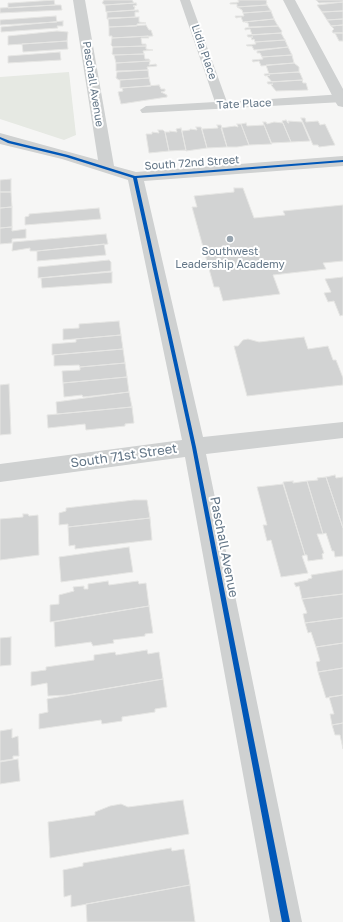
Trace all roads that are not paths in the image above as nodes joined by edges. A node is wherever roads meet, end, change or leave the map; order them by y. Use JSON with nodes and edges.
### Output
{"nodes":[{"id":1,"x":79,"y":0,"type":"edge"},
{"id":2,"x":185,"y":0,"type":"edge"},
{"id":3,"x":288,"y":0,"type":"edge"},
{"id":4,"x":342,"y":100,"type":"edge"},
{"id":5,"x":222,"y":105,"type":"junction"},
{"id":6,"x":146,"y":110,"type":"dead end"},
{"id":7,"x":0,"y":138,"type":"edge"},
{"id":8,"x":343,"y":161,"type":"edge"},
{"id":9,"x":107,"y":168,"type":"junction"},
{"id":10,"x":135,"y":177,"type":"junction"},
{"id":11,"x":343,"y":430,"type":"edge"},
{"id":12,"x":194,"y":447,"type":"junction"},
{"id":13,"x":0,"y":473,"type":"edge"},
{"id":14,"x":286,"y":922,"type":"edge"}],
"edges":[{"from":1,"to":9,"type":"street","name":"Paschall Avenue"},
{"from":2,"to":5,"type":"lane","name":"Lidia Place"},
{"from":3,"to":4,"type":"street"},
{"from":4,"to":5,"type":"lane","name":"Tate Place"},
{"from":5,"to":6,"type":"lane","name":"Tate Place"},
{"from":7,"to":9,"type":"street","name":"South 72nd Street"},
{"from":8,"to":10,"type":"street","name":"South 72nd Street"},
{"from":9,"to":10,"type":"street","name":"South 72nd Street"},
{"from":10,"to":12,"type":"street","name":"Paschall Avenue"},
{"from":11,"to":12,"type":"street","name":"South 71st Street"},
{"from":12,"to":13,"type":"street","name":"South 71st Street"},
{"from":12,"to":14,"type":"street","name":"Paschall Avenue"}]}
